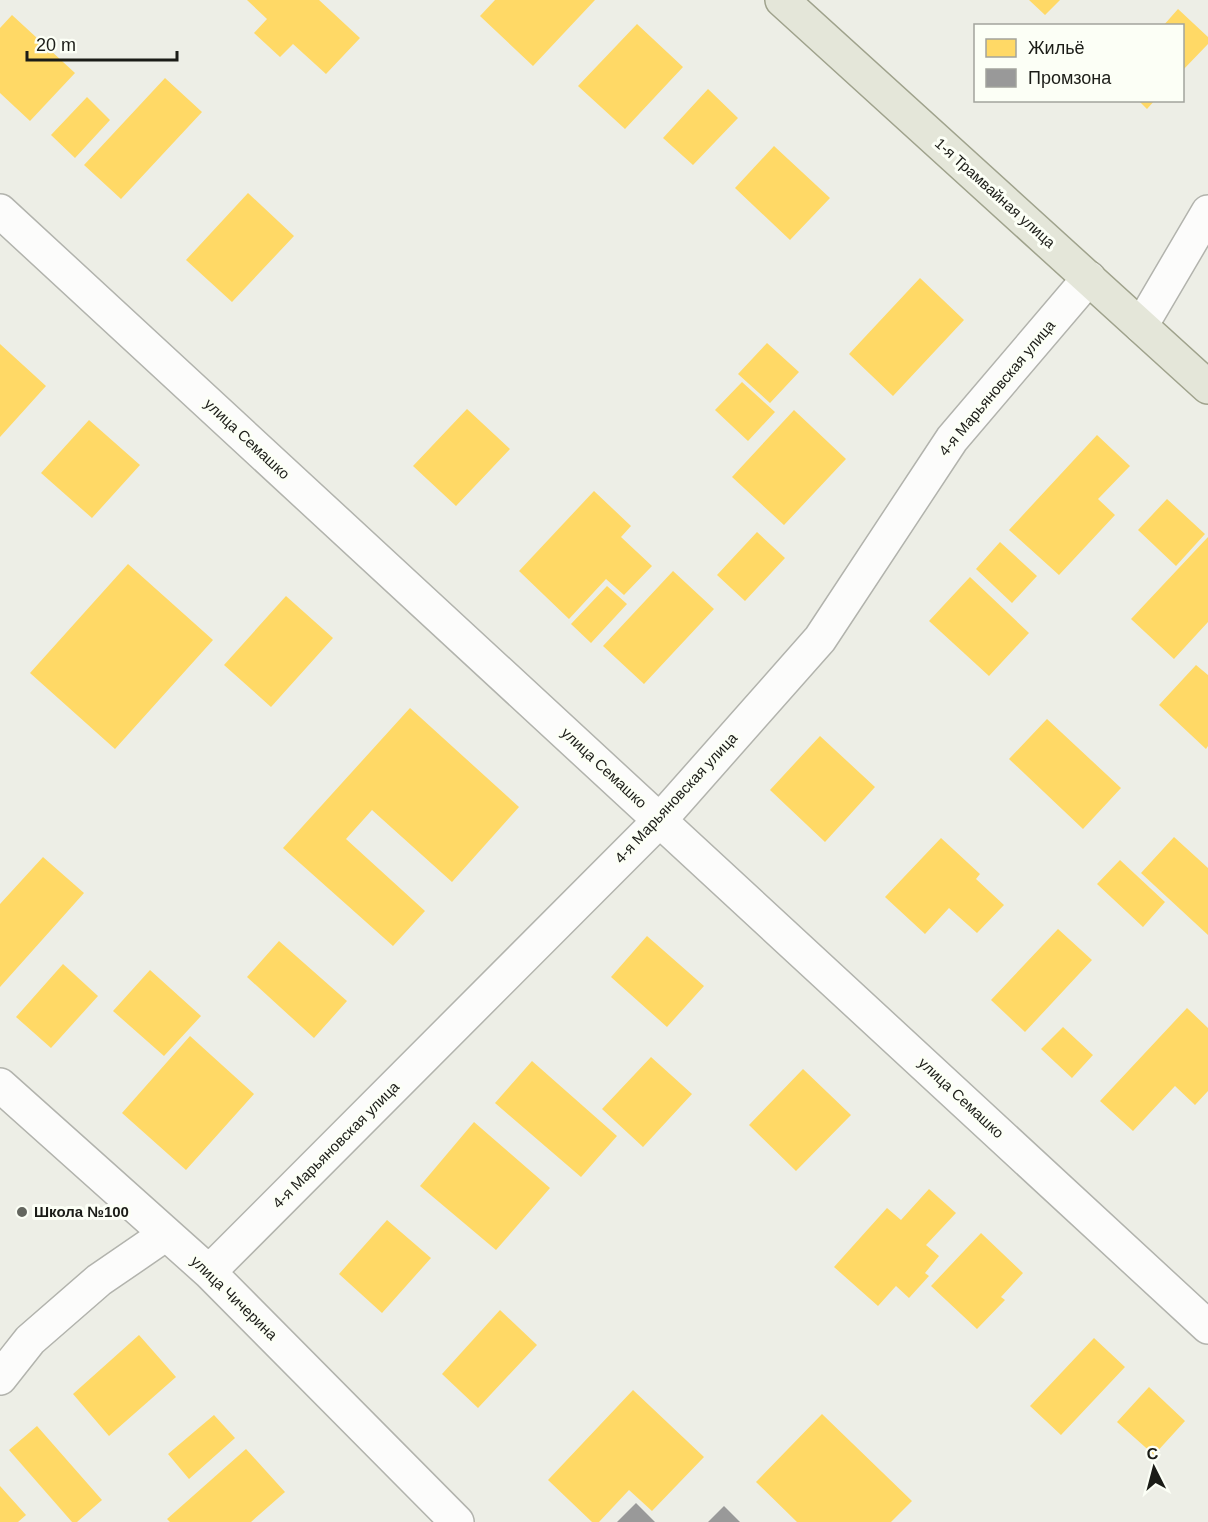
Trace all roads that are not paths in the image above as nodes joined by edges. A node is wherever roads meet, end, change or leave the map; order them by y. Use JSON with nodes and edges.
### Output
{"nodes":[{"id":1,"x":782,"y":0,"type":"edge"},
{"id":2,"x":0,"y":211,"type":"edge"},
{"id":3,"x":1208,"y":212,"type":"edge"},
{"id":4,"x":1089,"y":278,"type":"junction"},
{"id":5,"x":1142,"y":326,"type":"junction"},
{"id":6,"x":1208,"y":387,"type":"edge"},
{"id":7,"x":660,"y":820,"type":"junction"},
{"id":8,"x":0,"y":1085,"type":"edge"},
{"id":9,"x":166,"y":1234,"type":"junction"},
{"id":10,"x":209,"y":1272,"type":"junction"},
{"id":11,"x":1208,"y":1327,"type":"edge"},
{"id":12,"x":0,"y":1378,"type":"edge"},
{"id":13,"x":457,"y":1522,"type":"edge"}],
"edges":[{"from":1,"to":4,"type":"main road","name":"1-я Трамвайная улица"},
{"from":2,"to":7,"type":"street","name":"улица Семашко"},
{"from":3,"to":5,"type":"street"},
{"from":4,"to":5,"type":"main road","name":"1-я Трамвайная улица"},
{"from":4,"to":7,"type":"street","name":"4-я Марьяновская улица"},
{"from":5,"to":6,"type":"main road","name":"1-я Трамвайная улица"},
{"from":7,"to":10,"type":"street","name":"4-я Марьяновская улица"},
{"from":7,"to":11,"type":"street","name":"улица Семашко"},
{"from":8,"to":9,"type":"street","name":"улица Чичерина"},
{"from":9,"to":10,"type":"street","name":"улица Чичерина"},
{"from":9,"to":12,"type":"street"},
{"from":10,"to":13,"type":"street","name":"улица Чичерина"}]}
